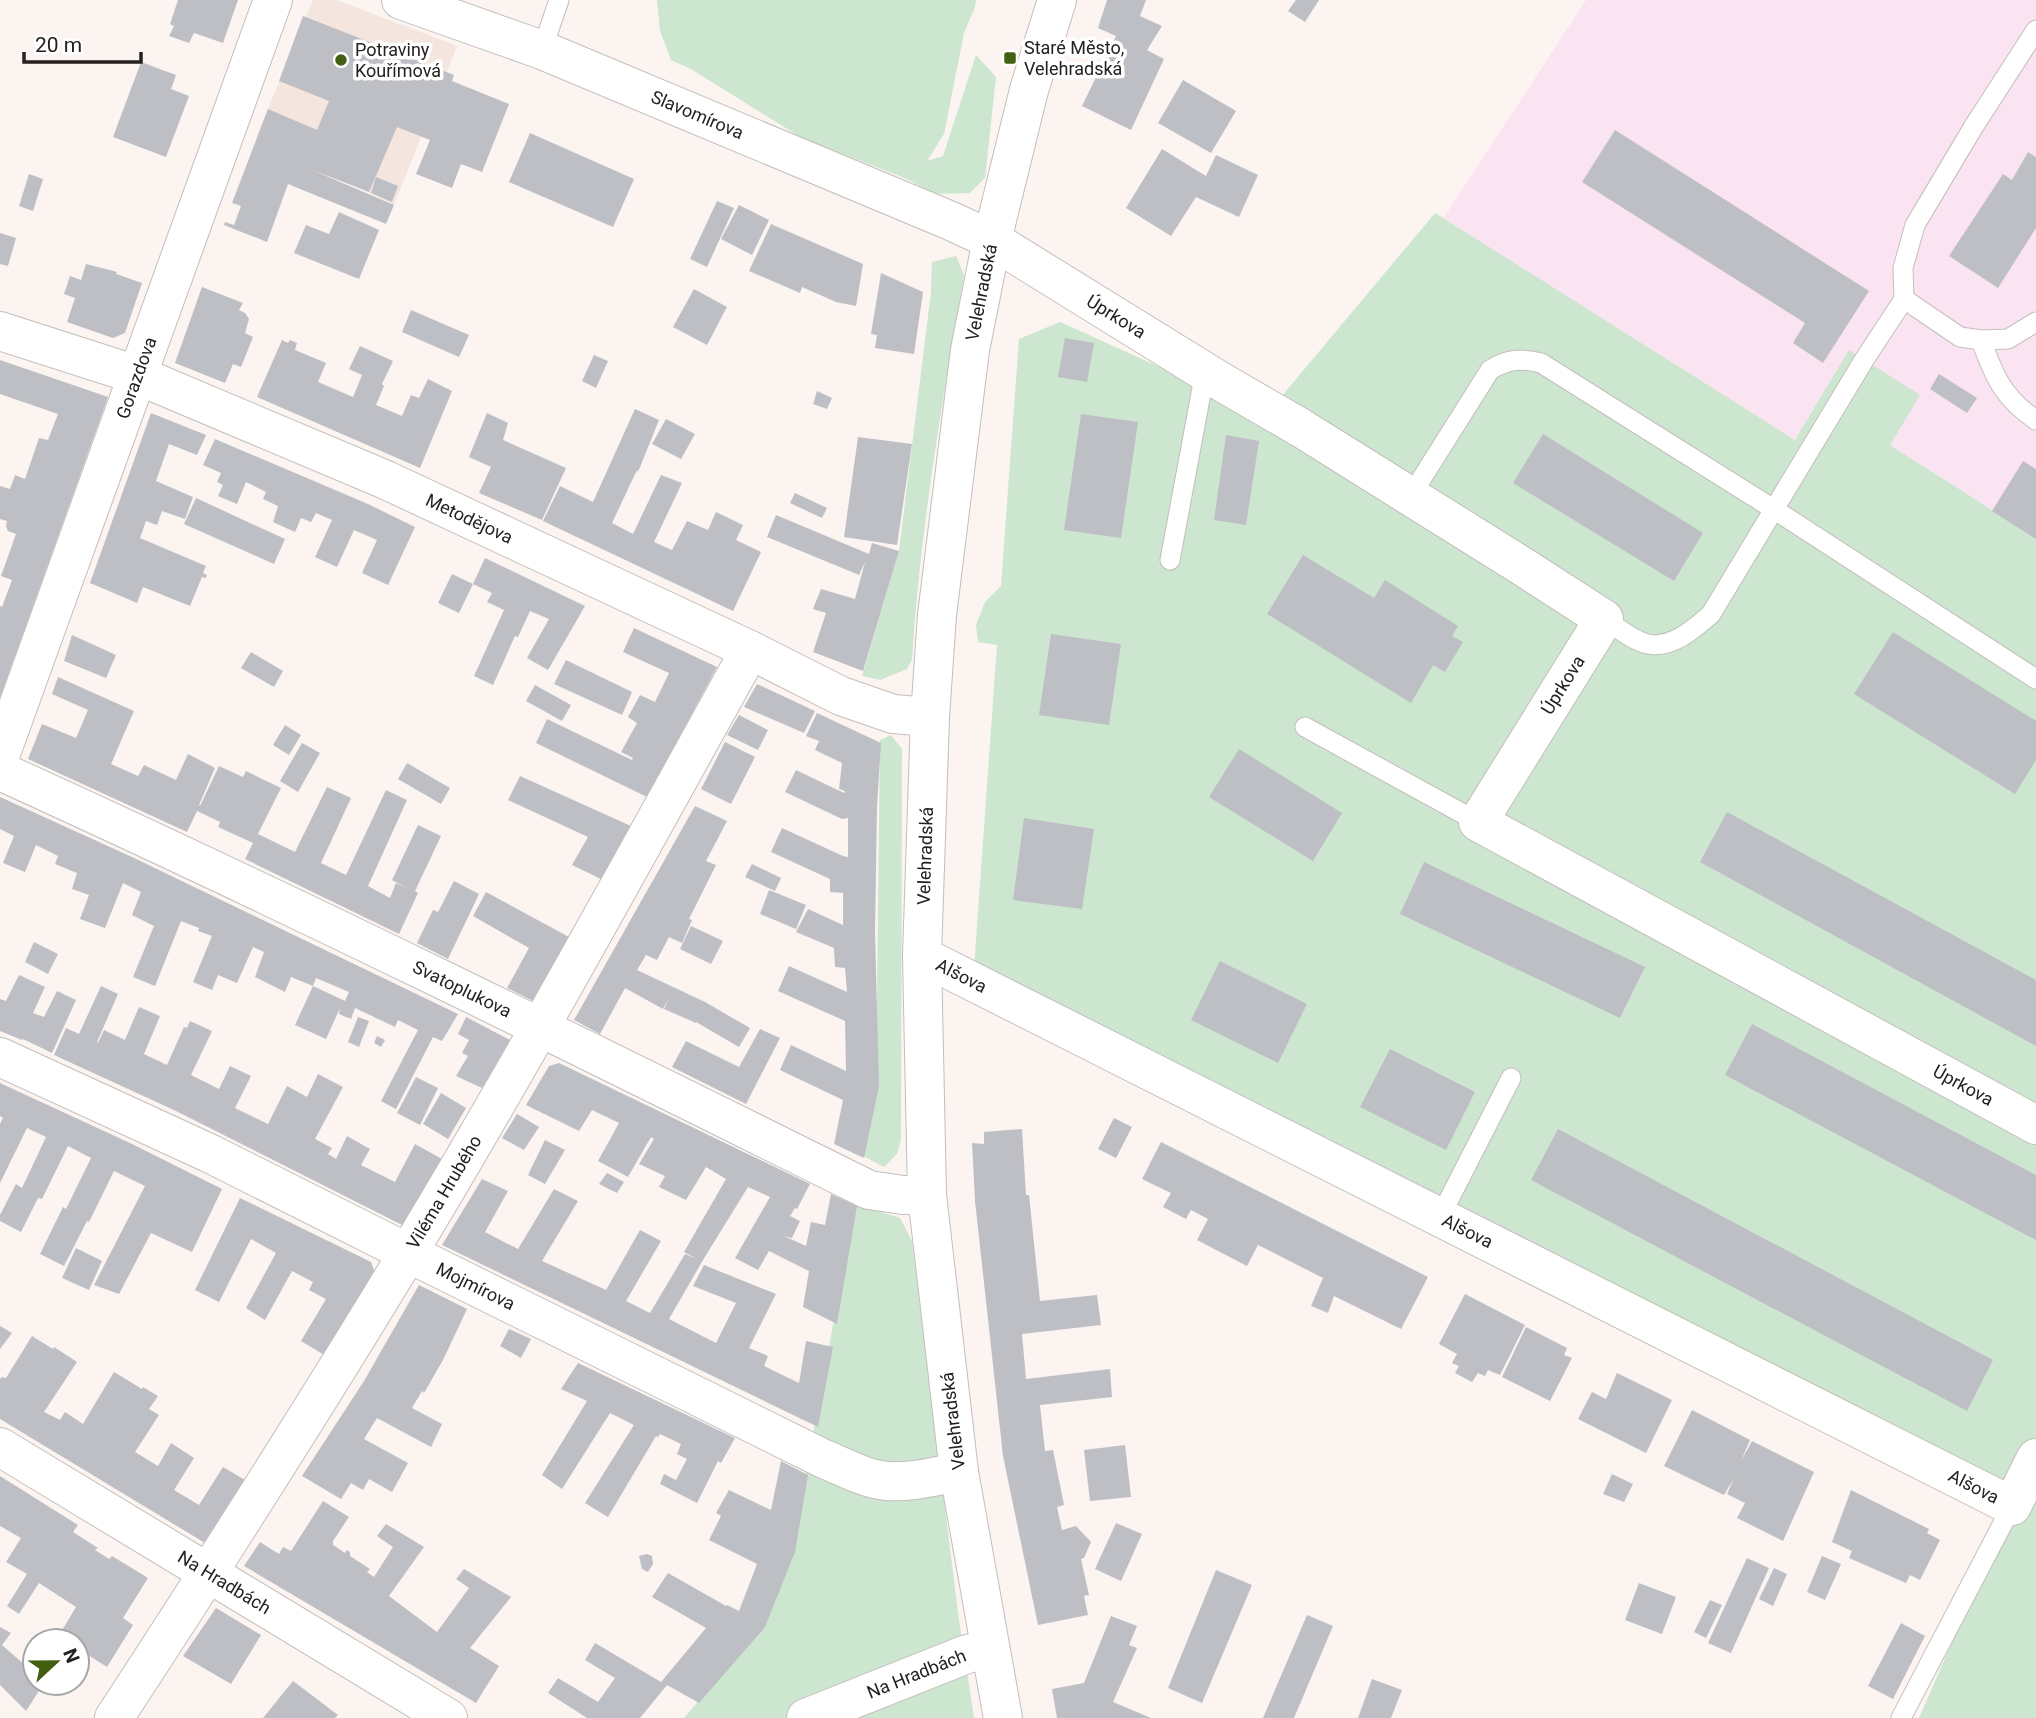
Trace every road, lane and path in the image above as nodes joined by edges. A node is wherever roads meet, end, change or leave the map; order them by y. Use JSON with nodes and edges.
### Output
{"nodes":[{"id":1,"x":273,"y":0,"type":"edge"},
{"id":2,"x":401,"y":0,"type":"edge"},
{"id":3,"x":559,"y":0,"type":"edge"},
{"id":4,"x":1057,"y":0,"type":"edge"},
{"id":5,"x":2036,"y":30,"type":"edge"},
{"id":6,"x":542,"y":50,"type":"junction"},
{"id":7,"x":992,"y":240,"type":"junction"},
{"id":8,"x":1904,"y":299,"type":"junction"},
{"id":9,"x":2036,"y":322,"type":"edge"},
{"id":10,"x":0,"y":331,"type":"edge"},
{"id":11,"x":1981,"y":340,"type":"junction"},
{"id":12,"x":1205,"y":372,"type":"junction"},
{"id":13,"x":137,"y":375,"type":"junction"},
{"id":14,"x":2036,"y":420,"type":"edge"},
{"id":15,"x":1410,"y":496,"type":"junction"},
{"id":16,"x":1776,"y":510,"type":"junction"},
{"id":17,"x":1170,"y":560,"type":"dead end"},
{"id":18,"x":1604,"y":619,"type":"junction"},
{"id":19,"x":750,"y":650,"type":"junction"},
{"id":20,"x":2036,"y":679,"type":"edge"},
{"id":21,"x":930,"y":717,"type":"junction"},
{"id":22,"x":1305,"y":727,"type":"dead end"},
{"id":23,"x":0,"y":756,"type":"edge"},
{"id":24,"x":0,"y":771,"type":"edge"},
{"id":25,"x":1478,"y":822,"type":"junction"},
{"id":26,"x":922,"y":956,"type":"junction"},
{"id":27,"x":541,"y":1027,"type":"junction"},
{"id":28,"x":0,"y":1056,"type":"edge"},
{"id":29,"x":1511,"y":1078,"type":"dead end"},
{"id":30,"x":2036,"y":1125,"type":"edge"},
{"id":31,"x":927,"y":1195,"type":"junction"},
{"id":32,"x":1440,"y":1217,"type":"junction"},
{"id":33,"x":408,"y":1254,"type":"junction"},
{"id":34,"x":0,"y":1447,"type":"edge"},
{"id":35,"x":2036,"y":1458,"type":"edge"},
{"id":36,"x":959,"y":1472,"type":"junction"},
{"id":37,"x":2012,"y":1506,"type":"junction"},
{"id":38,"x":208,"y":1574,"type":"junction"},
{"id":39,"x":990,"y":1649,"type":"junction"},
{"id":40,"x":114,"y":1718,"type":"edge"},
{"id":41,"x":448,"y":1718,"type":"edge"},
{"id":42,"x":806,"y":1718,"type":"edge"},
{"id":43,"x":1003,"y":1718,"type":"edge"},
{"id":44,"x":1900,"y":1718,"type":"edge"}],
"edges":[{"from":1,"to":13,"type":"street","name":"Gorazdova"},
{"from":2,"to":6,"type":"street","name":"Slavomírova"},
{"from":3,"to":6,"type":"lane"},
{"from":4,"to":7,"type":"street","name":"Velehradská"},
{"from":5,"to":8,"type":"lane"},
{"from":6,"to":7,"type":"street","name":"Slavomírova"},
{"from":7,"to":12,"type":"street","name":"Úprkova"},
{"from":7,"to":21,"type":"street","name":"Velehradská"},
{"from":8,"to":11,"type":"lane"},
{"from":8,"to":16,"type":"lane"},
{"from":9,"to":11,"type":"lane"},
{"from":10,"to":13,"type":"street","name":"Metodějova"},
{"from":11,"to":14,"type":"lane"},
{"from":12,"to":15,"type":"street","name":"Úprkova"},
{"from":12,"to":17,"type":"lane"},
{"from":13,"to":19,"type":"street","name":"Metodějova"},
{"from":13,"to":23,"type":"street","name":"Gorazdova"},
{"from":15,"to":16,"type":"lane"},
{"from":15,"to":18,"type":"street","name":"Úprkova"},
{"from":16,"to":18,"type":"lane"},
{"from":16,"to":20,"type":"lane"},
{"from":18,"to":25,"type":"street","name":"Úprkova"},
{"from":19,"to":21,"type":"street","name":"Metodějova"},
{"from":19,"to":27,"type":"street","name":"Viléma Hrubého"},
{"from":21,"to":26,"type":"street","name":"Velehradská"},
{"from":22,"to":25,"type":"lane"},
{"from":24,"to":27,"type":"street","name":"Svatoplukova"},
{"from":25,"to":30,"type":"street","name":"Úprkova"},
{"from":26,"to":31,"type":"street","name":"Velehradská"},
{"from":26,"to":32,"type":"street","name":"Alšova"},
{"from":27,"to":31,"type":"street","name":"Svatoplukova"},
{"from":27,"to":33,"type":"street","name":"Viléma Hrubého"},
{"from":28,"to":33,"type":"street","name":"Mojmírova"},
{"from":29,"to":32,"type":"lane"},
{"from":31,"to":36,"type":"street","name":"Velehradská"},
{"from":32,"to":37,"type":"street","name":"Alšova"},
{"from":33,"to":36,"type":"street","name":"Mojmírova"},
{"from":33,"to":38,"type":"street","name":"Viléma Hrubého"},
{"from":34,"to":38,"type":"street","name":"Na Hradbách"},
{"from":35,"to":37,"type":"street"},
{"from":36,"to":39,"type":"street","name":"Velehradská"},
{"from":37,"to":44,"type":"lane"},
{"from":38,"to":40,"type":"street","name":"Viléma Hrubého"},
{"from":38,"to":41,"type":"street","name":"Na Hradbách"},
{"from":39,"to":42,"type":"street","name":"Na Hradbách"},
{"from":39,"to":43,"type":"street","name":"Velehradská"}]}
